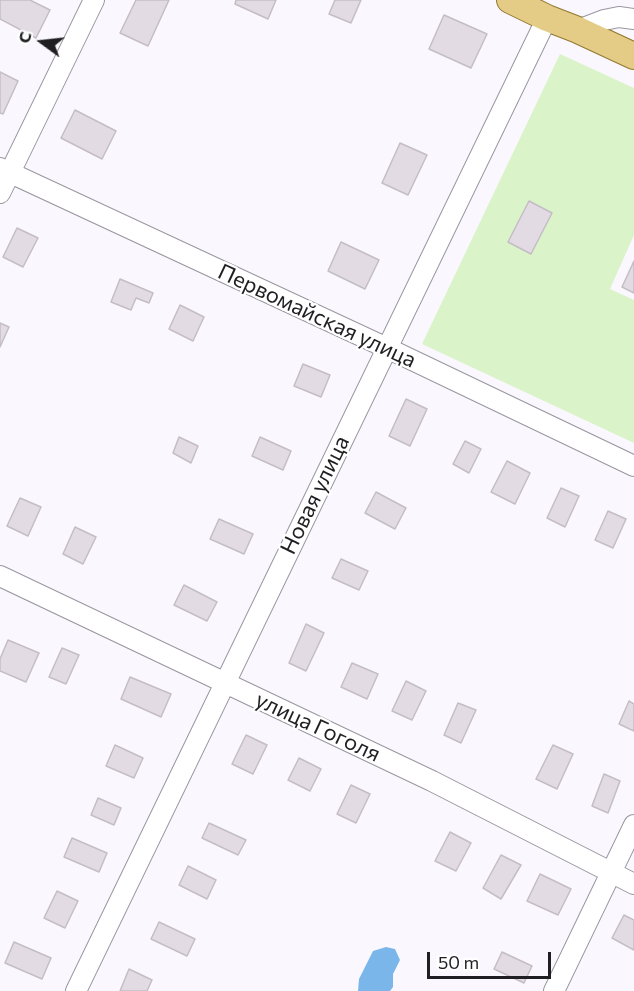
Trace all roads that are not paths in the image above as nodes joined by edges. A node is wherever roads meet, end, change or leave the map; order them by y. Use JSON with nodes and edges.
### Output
{"nodes":[{"id":1,"x":94,"y":0,"type":"edge"},
{"id":2,"x":510,"y":0,"type":"edge"},
{"id":3,"x":552,"y":9,"type":"edge"},
{"id":4,"x":634,"y":19,"type":"edge"},
{"id":5,"x":578,"y":30,"type":"junction"},
{"id":6,"x":634,"y":56,"type":"edge"},
{"id":7,"x":5,"y":171,"type":"edge"},
{"id":8,"x":0,"y":193,"type":"edge"},
{"id":9,"x":387,"y":348,"type":"junction"},
{"id":10,"x":634,"y":466,"type":"edge"},
{"id":11,"x":0,"y":576,"type":"edge"},
{"id":12,"x":224,"y":682,"type":"junction"},
{"id":13,"x":634,"y":825,"type":"edge"},
{"id":14,"x":610,"y":873,"type":"junction"},
{"id":15,"x":634,"y":884,"type":"edge"},
{"id":16,"x":76,"y":991,"type":"edge"},
{"id":17,"x":554,"y":991,"type":"edge"}],
"edges":[{"from":1,"to":7,"type":"street"},
{"from":2,"to":3,"type":"main road"},
{"from":3,"to":5,"type":"main road"},
{"from":3,"to":9,"type":"street","name":"Новая улица"},
{"from":4,"to":5,"type":"street"},
{"from":5,"to":6,"type":"main road"},
{"from":7,"to":8,"type":"street"},
{"from":7,"to":9,"type":"street","name":"Первомайская улица"},
{"from":9,"to":10,"type":"street","name":"Первомайская улица"},
{"from":9,"to":12,"type":"street","name":"Новая улица"},
{"from":11,"to":12,"type":"street","name":"улица Гоголя"},
{"from":12,"to":14,"type":"street","name":"улица Гоголя"},
{"from":12,"to":16,"type":"street","name":"Новая улица"},
{"from":13,"to":14,"type":"street"},
{"from":14,"to":15,"type":"street","name":"улица Гоголя"},
{"from":14,"to":17,"type":"street"}]}
